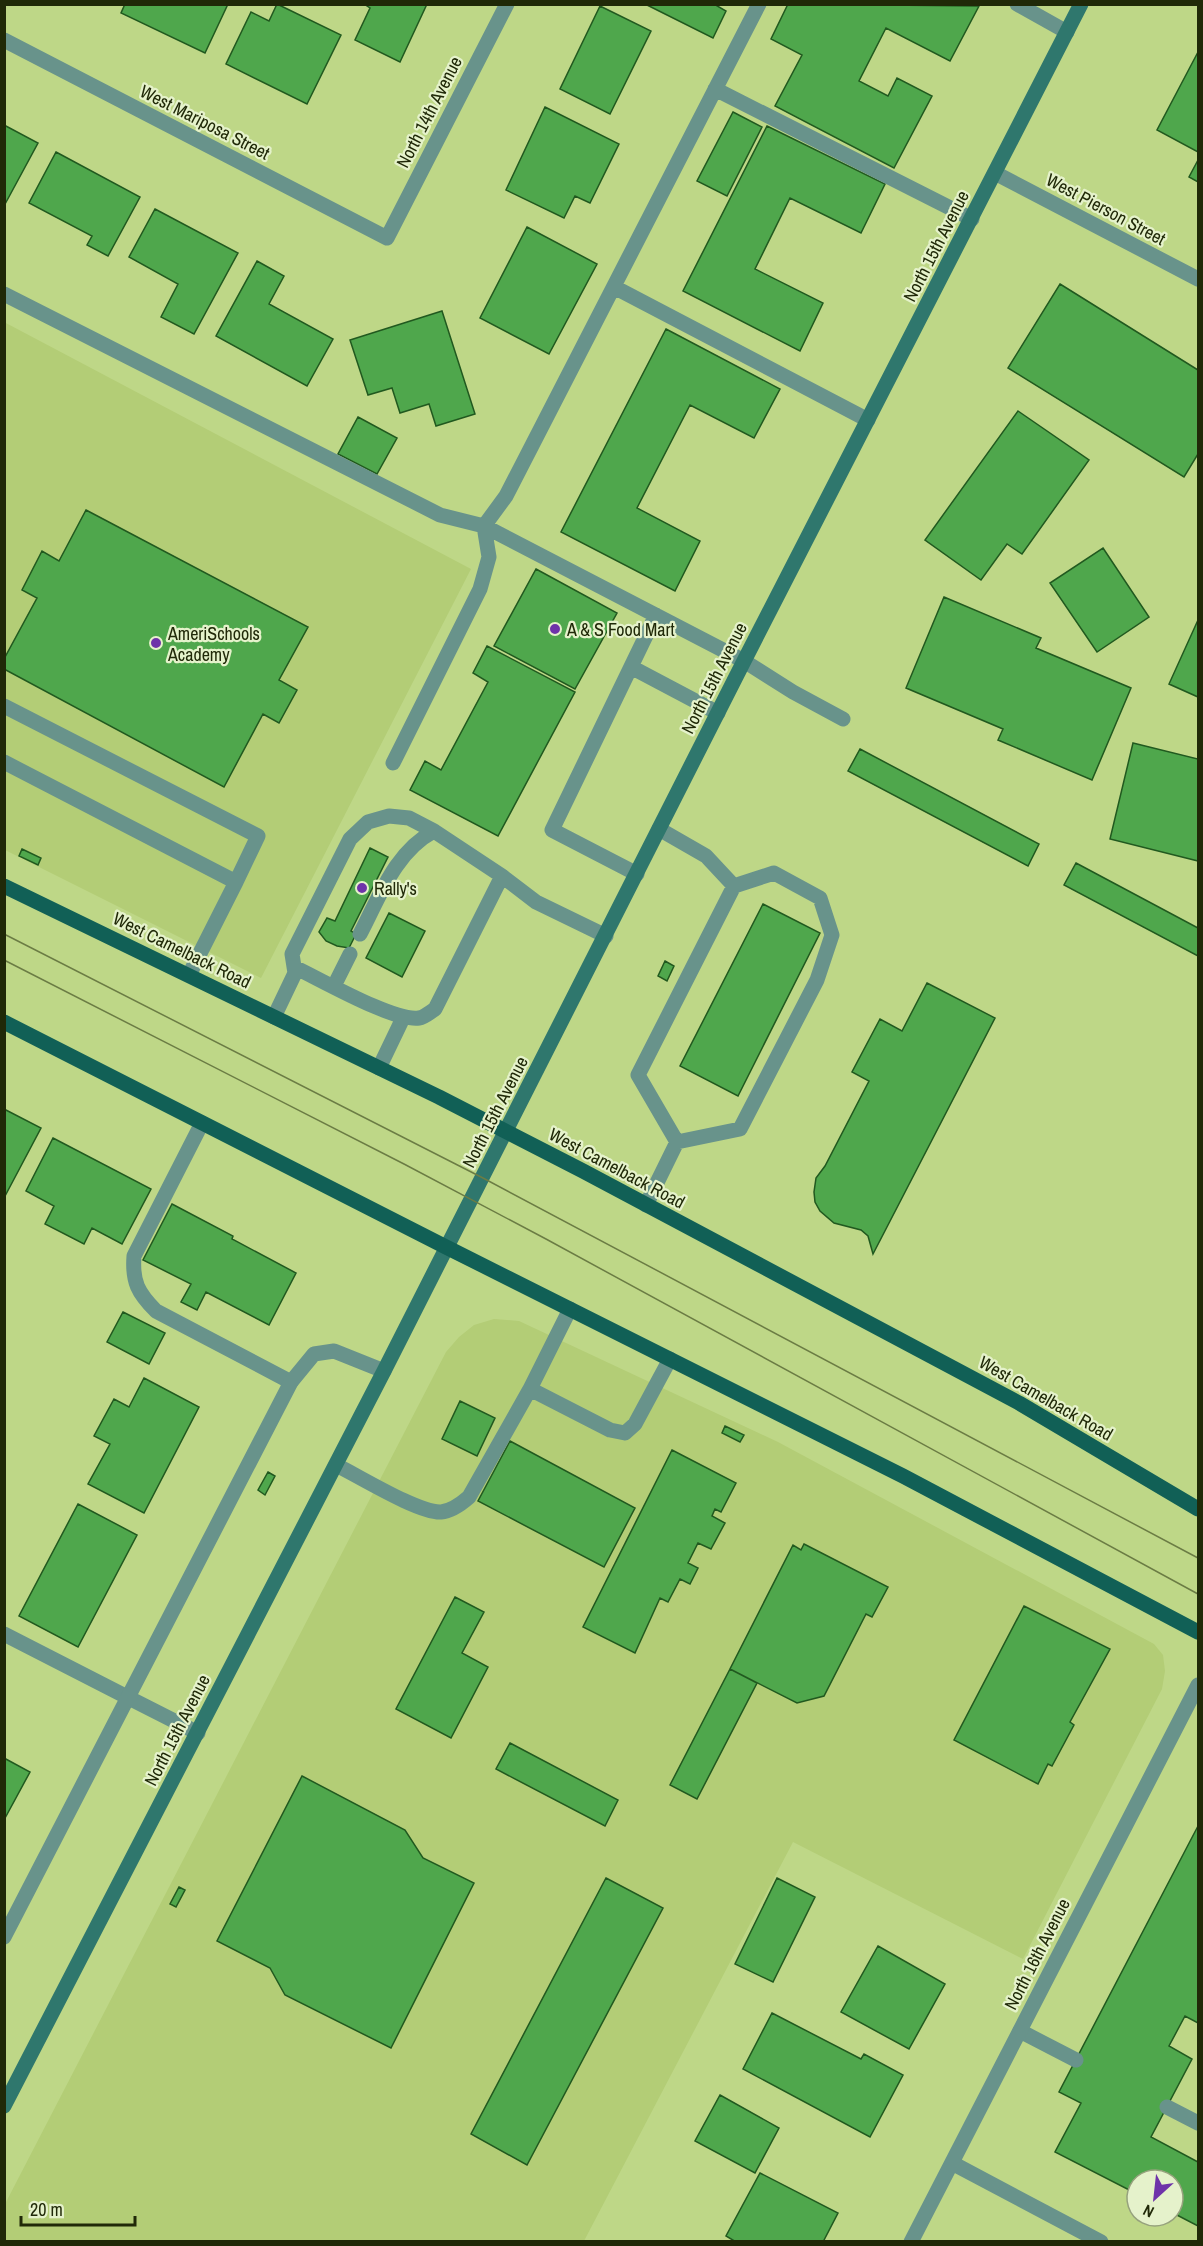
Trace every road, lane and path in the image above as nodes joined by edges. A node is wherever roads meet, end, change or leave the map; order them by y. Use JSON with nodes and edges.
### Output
{"nodes":[{"id":1,"x":507,"y":4,"type":"edge"},
{"id":2,"x":759,"y":4,"type":"edge"},
{"id":3,"x":1017,"y":4,"type":"edge"},
{"id":4,"x":1081,"y":4,"type":"edge"},
{"id":5,"x":1067,"y":32,"type":"junction"},
{"id":6,"x":4,"y":40,"type":"edge"},
{"id":7,"x":716,"y":89,"type":"junction"},
{"id":8,"x":996,"y":173,"type":"junction"},
{"id":9,"x":972,"y":219,"type":"junction"},
{"id":10,"x":387,"y":238,"type":"joint"},
{"id":11,"x":1198,"y":279,"type":"edge"},
{"id":12,"x":614,"y":287,"type":"junction"},
{"id":13,"x":4,"y":294,"type":"edge"},
{"id":14,"x":868,"y":420,"type":"junction"},
{"id":15,"x":484,"y":526,"type":"junction"},
{"id":16,"x":656,"y":615,"type":"junction"},
{"id":17,"x":744,"y":661,"type":"junction"},
{"id":18,"x":631,"y":666,"type":"junction"},
{"id":19,"x":4,"y":706,"type":"edge"},
{"id":20,"x":718,"y":713,"type":"junction"},
{"id":21,"x":843,"y":719,"type":"dead end"},
{"id":22,"x":4,"y":762,"type":"edge"},
{"id":23,"x":393,"y":763,"type":"dead end"},
{"id":24,"x":659,"y":829,"type":"junction"},
{"id":25,"x":434,"y":831,"type":"junction"},
{"id":26,"x":637,"y":874,"type":"junction"},
{"id":27,"x":502,"y":876,"type":"junction"},
{"id":28,"x":236,"y":882,"type":"junction"},
{"id":29,"x":4,"y":886,"type":"edge"},
{"id":30,"x":734,"y":886,"type":"junction"},
{"id":31,"x":360,"y":934,"type":"dead end"},
{"id":32,"x":606,"y":936,"type":"junction"},
{"id":33,"x":350,"y":954,"type":"dead end"},
{"id":34,"x":294,"y":967,"type":"junction"},
{"id":35,"x":189,"y":975,"type":"junction"},
{"id":36,"x":334,"y":986,"type":"junction"},
{"id":37,"x":274,"y":1017,"type":"junction"},
{"id":38,"x":403,"y":1018,"type":"junction"},
{"id":39,"x":4,"y":1022,"type":"edge"},
{"id":40,"x":379,"y":1068,"type":"junction"},
{"id":41,"x":202,"y":1123,"type":"junction"},
{"id":42,"x":506,"y":1132,"type":"junction"},
{"id":43,"x":677,"y":1142,"type":"junction"},
{"id":44,"x":646,"y":1205,"type":"junction"},
{"id":45,"x":446,"y":1247,"type":"junction"},
{"id":46,"x":570,"y":1309,"type":"junction"},
{"id":47,"x":670,"y":1359,"type":"junction"},
{"id":48,"x":384,"y":1371,"type":"junction"},
{"id":49,"x":291,"y":1383,"type":"junction"},
{"id":50,"x":530,"y":1389,"type":"junction"},
{"id":51,"x":336,"y":1465,"type":"junction"},
{"id":52,"x":1198,"y":1509,"type":"edge"},
{"id":53,"x":1198,"y":1632,"type":"edge"},
{"id":54,"x":4,"y":1634,"type":"edge"},
{"id":55,"x":1198,"y":1685,"type":"edge"},
{"id":56,"x":129,"y":1698,"type":"junction"},
{"id":57,"x":198,"y":1733,"type":"junction"},
{"id":58,"x":9,"y":1916,"type":"edge"},
{"id":59,"x":4,"y":1937,"type":"edge"},
{"id":60,"x":1020,"y":2031,"type":"junction"},
{"id":61,"x":1076,"y":2060,"type":"dead end"},
{"id":62,"x":4,"y":2106,"type":"edge"},
{"id":63,"x":1167,"y":2106,"type":"dead end"},
{"id":64,"x":1198,"y":2123,"type":"edge"},
{"id":65,"x":952,"y":2163,"type":"junction"},
{"id":66,"x":911,"y":2241,"type":"edge"},
{"id":67,"x":1101,"y":2241,"type":"edge"}],
"edges":[{"from":1,"to":10,"type":"street","name":"North 14th Avenue"},
{"from":2,"to":7,"type":"street"},
{"from":3,"to":5,"type":"street"},
{"from":4,"to":5,"type":"street","name":"North 15th Avenue"},
{"from":5,"to":8,"type":"street","name":"North 15th Avenue"},
{"from":6,"to":10,"type":"street","name":"West Mariposa Street"},
{"from":7,"to":9,"type":"street"},
{"from":7,"to":12,"type":"street"},
{"from":8,"to":9,"type":"street","name":"North 15th Avenue"},
{"from":8,"to":11,"type":"street","name":"West Pierson Street"},
{"from":9,"to":14,"type":"street","name":"North 15th Avenue"},
{"from":12,"to":14,"type":"street"},
{"from":12,"to":15,"type":"street"},
{"from":13,"to":15,"type":"street"},
{"from":14,"to":17,"type":"street","name":"North 15th Avenue"},
{"from":15,"to":16,"type":"street"},
{"from":15,"to":23,"type":"street"},
{"from":16,"to":17,"type":"street"},
{"from":16,"to":18,"type":"street"},
{"from":17,"to":20,"type":"street","name":"North 15th Avenue"},
{"from":17,"to":21,"type":"street"},
{"from":18,"to":20,"type":"street"},
{"from":18,"to":26,"type":"street"},
{"from":19,"to":28,"type":"street"},
{"from":20,"to":24,"type":"street","name":"North 15th Avenue"},
{"from":22,"to":28,"type":"street"},
{"from":24,"to":26,"type":"street","name":"North 15th Avenue"},
{"from":24,"to":30,"type":"street"},
{"from":25,"to":27,"type":"street"},
{"from":25,"to":31,"type":"street"},
{"from":25,"to":34,"type":"street"},
{"from":26,"to":32,"type":"street","name":"North 15th Avenue"},
{"from":27,"to":32,"type":"street"},
{"from":27,"to":38,"type":"street"},
{"from":28,"to":35,"type":"street"},
{"from":29,"to":35,"type":"main road","name":"West Camelback Road"},
{"from":30,"to":43,"type":"street"},
{"from":30,"to":43,"type":"street"},
{"from":32,"to":42,"type":"street","name":"North 15th Avenue"},
{"from":33,"to":36,"type":"street"},
{"from":34,"to":36,"type":"street"},
{"from":34,"to":37,"type":"street"},
{"from":35,"to":37,"type":"main road","name":"West Camelback Road"},
{"from":36,"to":38,"type":"street"},
{"from":37,"to":40,"type":"main road","name":"West Camelback Road"},
{"from":38,"to":40,"type":"street"},
{"from":39,"to":41,"type":"main road"},
{"from":40,"to":42,"type":"main road","name":"West Camelback Road"},
{"from":41,"to":45,"type":"main road"},
{"from":41,"to":49,"type":"street"},
{"from":42,"to":44,"type":"main road","name":"West Camelback Road"},
{"from":42,"to":45,"type":"street","name":"North 15th Avenue"},
{"from":43,"to":44,"type":"street"},
{"from":44,"to":52,"type":"main road","name":"West Camelback Road"},
{"from":45,"to":46,"type":"main road"},
{"from":45,"to":48,"type":"street","name":"North 15th Avenue"},
{"from":46,"to":47,"type":"main road"},
{"from":46,"to":50,"type":"street"},
{"from":47,"to":50,"type":"street"},
{"from":47,"to":53,"type":"main road"},
{"from":48,"to":49,"type":"street"},
{"from":48,"to":51,"type":"street","name":"North 15th Avenue"},
{"from":49,"to":56,"type":"street"},
{"from":50,"to":51,"type":"street"},
{"from":51,"to":57,"type":"street","name":"North 15th Avenue"},
{"from":54,"to":56,"type":"street"},
{"from":55,"to":60,"type":"street","name":"North 16th Avenue"},
{"from":56,"to":57,"type":"street"},
{"from":56,"to":58,"type":"street"},
{"from":57,"to":62,"type":"street","name":"North 15th Avenue"},
{"from":58,"to":59,"type":"street"},
{"from":60,"to":61,"type":"street"},
{"from":60,"to":65,"type":"street","name":"North 16th Avenue"},
{"from":63,"to":64,"type":"street"},
{"from":65,"to":66,"type":"street","name":"North 16th Avenue"},
{"from":65,"to":67,"type":"street"}]}
